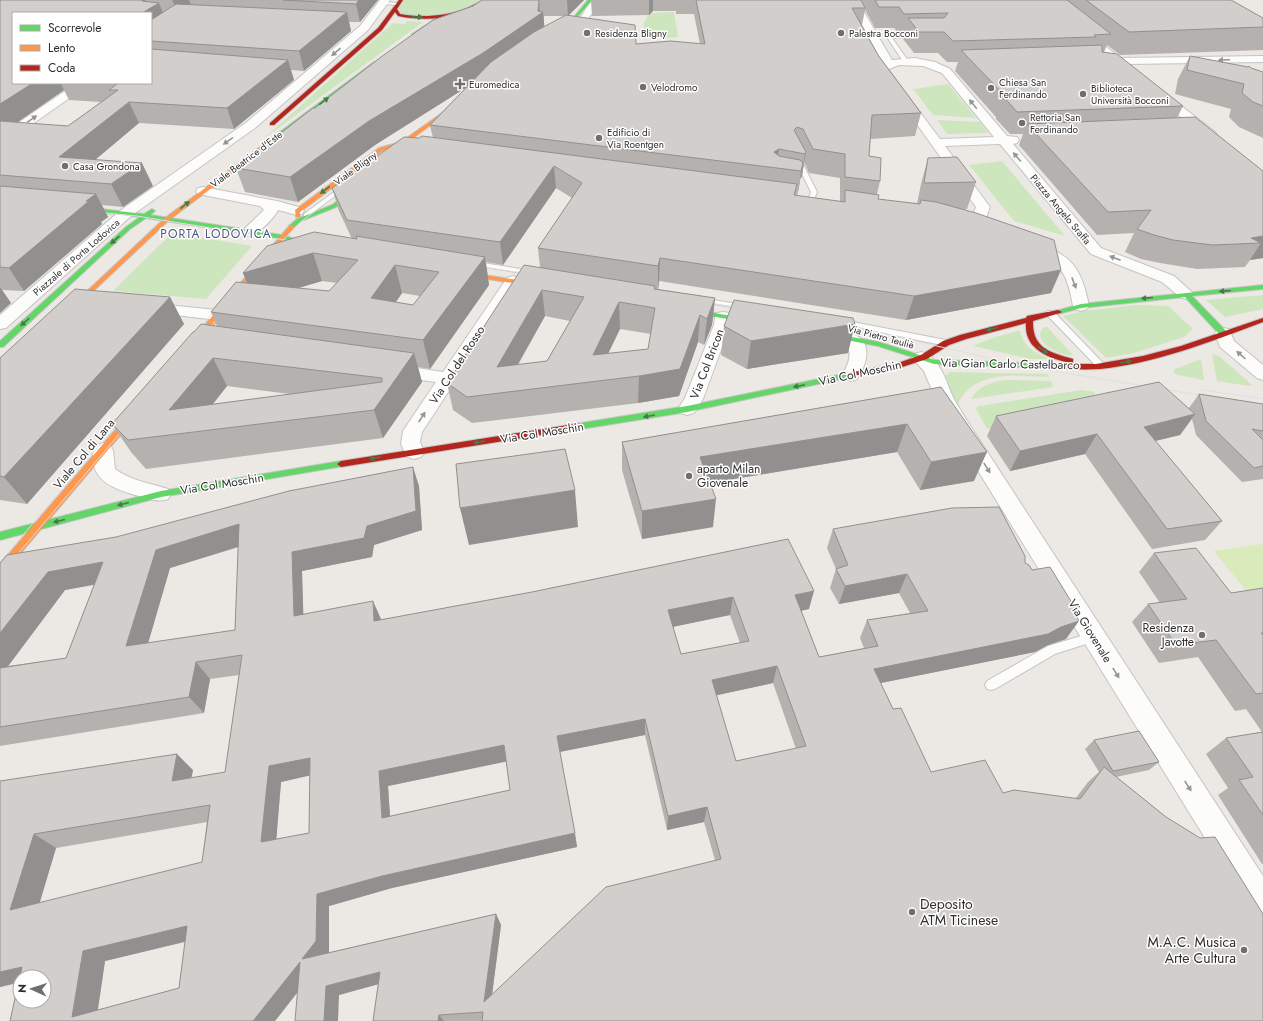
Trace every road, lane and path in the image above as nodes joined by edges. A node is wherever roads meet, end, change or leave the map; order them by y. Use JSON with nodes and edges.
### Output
{"nodes":[{"id":1,"x":498,"y":0,"type":"edge"},
{"id":2,"x":590,"y":0,"type":"edge"},
{"id":3,"x":594,"y":0,"type":"edge"},
{"id":4,"x":852,"y":0,"type":"edge"},
{"id":5,"x":1042,"y":0,"type":"edge"},
{"id":6,"x":486,"y":1,"type":"edge"},
{"id":7,"x":384,"y":2,"type":"edge"},
{"id":8,"x":398,"y":4,"type":"edge"},
{"id":9,"x":443,"y":16,"type":"junction"},
{"id":10,"x":349,"y":27,"type":"edge"},
{"id":11,"x":364,"y":28,"type":"junction"},
{"id":12,"x":380,"y":29,"type":"junction"},
{"id":13,"x":924,"y":36,"type":"edge"},
{"id":14,"x":408,"y":40,"type":"edge"},
{"id":15,"x":546,"y":42,"type":"joint"},
{"id":16,"x":382,"y":58,"type":"edge"},
{"id":17,"x":1263,"y":59,"type":"edge"},
{"id":18,"x":1118,"y":61,"type":"junction"},
{"id":19,"x":906,"y":62,"type":"junction"},
{"id":20,"x":889,"y":64,"type":"junction"},
{"id":21,"x":959,"y":66,"type":"edge"},
{"id":22,"x":938,"y":67,"type":"junction"},
{"id":23,"x":293,"y":75,"type":"edge"},
{"id":24,"x":307,"y":76,"type":"junction"},
{"id":25,"x":323,"y":78,"type":"junction"},
{"id":26,"x":1140,"y":79,"type":"edge"},
{"id":27,"x":85,"y":84,"type":"edge"},
{"id":28,"x":1152,"y":88,"type":"edge"},
{"id":29,"x":464,"y":99,"type":"edge"},
{"id":30,"x":278,"y":119,"type":"joint"},
{"id":31,"x":263,"y":123,"type":"junction"},
{"id":32,"x":1207,"y":132,"type":"junction"},
{"id":33,"x":1187,"y":133,"type":"edge"},
{"id":34,"x":1001,"y":137,"type":"junction"},
{"id":35,"x":933,"y":140,"type":"junction"},
{"id":36,"x":1022,"y":140,"type":"edge"},
{"id":37,"x":0,"y":141,"type":"edge"},
{"id":38,"x":1219,"y":142,"type":"edge"},
{"id":39,"x":408,"y":149,"type":"junction"},
{"id":40,"x":795,"y":153,"type":"edge"},
{"id":41,"x":386,"y":156,"type":"edge"},
{"id":42,"x":368,"y":180,"type":"edge"},
{"id":43,"x":802,"y":181,"type":"edge"},
{"id":44,"x":350,"y":182,"type":"edge"},
{"id":45,"x":203,"y":191,"type":"junction"},
{"id":46,"x":265,"y":203,"type":"junction"},
{"id":47,"x":158,"y":207,"type":"dead end"},
{"id":48,"x":69,"y":208,"type":"edge"},
{"id":49,"x":126,"y":213,"type":"junction"},
{"id":50,"x":298,"y":215,"type":"junction"},
{"id":51,"x":146,"y":216,"type":"junction"},
{"id":52,"x":167,"y":219,"type":"junction"},
{"id":53,"x":968,"y":226,"type":"edge"},
{"id":54,"x":983,"y":230,"type":"junction"},
{"id":55,"x":248,"y":232,"type":"junction"},
{"id":56,"x":997,"y":235,"type":"edge"},
{"id":57,"x":282,"y":236,"type":"junction"},
{"id":58,"x":1019,"y":242,"type":"edge"},
{"id":59,"x":324,"y":244,"type":"joint"},
{"id":60,"x":1080,"y":256,"type":"junction"},
{"id":61,"x":462,"y":262,"type":"edge"},
{"id":62,"x":447,"y":271,"type":"edge"},
{"id":63,"x":542,"y":274,"type":"edge"},
{"id":64,"x":516,"y":276,"type":"junction"},
{"id":65,"x":552,"y":288,"type":"edge"},
{"id":66,"x":1263,"y":288,"type":"edge"},
{"id":67,"x":1186,"y":294,"type":"junction"},
{"id":68,"x":7,"y":296,"type":"dead end"},
{"id":69,"x":85,"y":296,"type":"junction"},
{"id":70,"x":30,"y":298,"type":"junction"},
{"id":71,"x":695,"y":299,"type":"edge"},
{"id":72,"x":50,"y":300,"type":"junction"},
{"id":73,"x":99,"y":304,"type":"edge"},
{"id":74,"x":1081,"y":306,"type":"junction"},
{"id":75,"x":133,"y":307,"type":"edge"},
{"id":76,"x":756,"y":308,"type":"edge"},
{"id":77,"x":676,"y":309,"type":"edge"},
{"id":78,"x":1050,"y":313,"type":"junction"},
{"id":79,"x":217,"y":315,"type":"junction"},
{"id":80,"x":723,"y":316,"type":"junction"},
{"id":81,"x":62,"y":317,"type":"edge"},
{"id":82,"x":1030,"y":318,"type":"junction"},
{"id":83,"x":831,"y":320,"type":"edge"},
{"id":84,"x":1263,"y":320,"type":"edge"},
{"id":85,"x":762,"y":323,"type":"edge"},
{"id":86,"x":0,"y":324,"type":"edge"},
{"id":87,"x":809,"y":331,"type":"edge"},
{"id":88,"x":1223,"y":333,"type":"junction"},
{"id":89,"x":849,"y":338,"type":"junction"},
{"id":90,"x":946,"y":343,"type":"junction"},
{"id":91,"x":0,"y":345,"type":"edge"},
{"id":92,"x":211,"y":346,"type":"edge"},
{"id":93,"x":188,"y":349,"type":"joint"},
{"id":94,"x":921,"y":358,"type":"junction"},
{"id":95,"x":1088,"y":366,"type":"junction"},
{"id":96,"x":1101,"y":366,"type":"junction"},
{"id":97,"x":376,"y":368,"type":"edge"},
{"id":98,"x":1263,"y":374,"type":"edge"},
{"id":99,"x":851,"y":375,"type":"junction"},
{"id":100,"x":448,"y":378,"type":"junction"},
{"id":101,"x":143,"y":403,"type":"edge"},
{"id":102,"x":687,"y":409,"type":"junction"},
{"id":103,"x":103,"y":450,"type":"junction"},
{"id":104,"x":414,"y":452,"type":"junction"},
{"id":105,"x":161,"y":494,"type":"junction"},
{"id":106,"x":39,"y":526,"type":"junction"},
{"id":107,"x":0,"y":536,"type":"edge"},
{"id":108,"x":0,"y":572,"type":"edge"},
{"id":109,"x":1094,"y":637,"type":"junction"},
{"id":110,"x":991,"y":684,"type":"dead end"},
{"id":111,"x":1263,"y":903,"type":"edge"}],
"edges":[{"from":1,"to":6,"type":"street"},
{"from":2,"to":15,"type":"main road"},
{"from":3,"to":15,"type":"street"},
{"from":4,"to":20,"type":"street"},
{"from":5,"to":18,"type":"street"},
{"from":6,"to":9,"type":"main road"},
{"from":7,"to":8,"type":"lane"},
{"from":7,"to":11,"type":"street"},
{"from":8,"to":9,"type":"main road","one_way":true},
{"from":8,"to":12,"type":"main road","name":"Viale Beatrice d'Este"},
{"from":9,"to":14,"type":"main road"},
{"from":10,"to":11,"type":"street"},
{"from":11,"to":12,"type":"street"},
{"from":11,"to":24,"type":"street","one_way":true},
{"from":12,"to":25,"type":"main road","name":"Viale Beatrice d'Este"},
{"from":13,"to":19,"type":"lane"},
{"from":45,"to":16,"type":"main road","name":"Viale Beatrice d'Este","one_way":true},
{"from":17,"to":18,"type":"street","one_way":true},
{"from":18,"to":26,"type":"street"},
{"from":19,"to":20,"type":"street","name":"Piazza Angelo Sraffa"},
{"from":19,"to":22,"type":"street","name":"Piazza Angelo Sraffa"},
{"from":20,"to":35,"type":"street"},
{"from":21,"to":22,"type":"street"},
{"from":34,"to":22,"type":"street","name":"Piazza Angelo Sraffa","one_way":true},
{"from":23,"to":24,"type":"street"},
{"from":24,"to":25,"type":"street"},
{"from":24,"to":31,"type":"street"},
{"from":25,"to":30,"type":"main road","name":"Viale Beatrice d'Este"},
{"from":37,"to":27,"type":"street","one_way":true},
{"from":28,"to":32,"type":"street"},
{"from":29,"to":39,"type":"main road","name":"Viale Bligny"},
{"from":30,"to":31,"type":"street","name":"Viale Beatrice d'Este"},
{"from":31,"to":49,"type":"street","one_way":true},
{"from":32,"to":33,"type":"street"},
{"from":32,"to":38,"type":"street"},
{"from":34,"to":35,"type":"street"},
{"from":34,"to":36,"type":"street"},
{"from":60,"to":34,"type":"street","name":"Piazza Angelo Sraffa","one_way":true},
{"from":35,"to":54,"type":"street"},
{"from":39,"to":41,"type":"lane","name":"Viale Bligny"},
{"from":39,"to":50,"type":"main road","name":"Viale Bligny","one_way":true},
{"from":40,"to":43,"type":"lane"},
{"from":42,"to":50,"type":"main road","name":"Viale Bligny"},
{"from":44,"to":50,"type":"lane","name":"Viale Bligny"},
{"from":45,"to":46,"type":"street"},
{"from":52,"to":45,"type":"main road","name":"Viale Beatrice d'Este","one_way":true},
{"from":46,"to":50,"type":"street"},
{"from":46,"to":55,"type":"street"},
{"from":47,"to":51,"type":"main road"},
{"from":48,"to":49,"type":"main road"},
{"from":49,"to":51,"type":"main road","name":"Piazzale di Porta Lodovica"},
{"from":49,"to":70,"type":"street","name":"Piazzale di Porta Lodovica"},
{"from":50,"to":57,"type":"main road"},
{"from":51,"to":52,"type":"main road","name":"Piazzale di Porta Lodovica"},
{"from":51,"to":72,"type":"main road","name":"Piazzale di Porta Lodovica","one_way":true},
{"from":52,"to":55,"type":"main road","name":"Piazzale di Porta Lodovica"},
{"from":52,"to":69,"type":"main road"},
{"from":53,"to":54,"type":"street"},
{"from":54,"to":56,"type":"street"},
{"from":55,"to":57,"type":"main road","name":"Piazzale di Porta Lodovica"},
{"from":57,"to":59,"type":"main road"},
{"from":57,"to":59,"type":"lane"},
{"from":57,"to":79,"type":"main road"},
{"from":58,"to":60,"type":"street"},
{"from":67,"to":60,"type":"street","one_way":true},
{"from":60,"to":74,"type":"street","one_way":true},
{"from":61,"to":64,"type":"lane"},
{"from":62,"to":64,"type":"main road"},
{"from":63,"to":64,"type":"lane"},
{"from":64,"to":65,"type":"main road"},
{"from":64,"to":100,"type":"street","name":"Via Col del Rosso"},
{"from":66,"to":67,"type":"main road","name":"Via Gian Carlo Castelbarco","one_way":true},
{"from":67,"to":74,"type":"main road","name":"Via Gian Carlo Castelbarco","one_way":true},
{"from":67,"to":88,"type":"main road"},
{"from":68,"to":70,"type":"street"},
{"from":69,"to":73,"type":"street"},
{"from":69,"to":81,"type":"main road"},
{"from":70,"to":72,"type":"street"},
{"from":70,"to":86,"type":"street","name":"Piazzale di Porta Lodovica"},
{"from":71,"to":76,"type":"lane"},
{"from":72,"to":91,"type":"main road","name":"Piazzale di Porta Lodovica","one_way":true},
{"from":74,"to":78,"type":"main road","name":"Via Gian Carlo Castelbarco"},
{"from":75,"to":79,"type":"street"},
{"from":77,"to":80,"type":"main road"},
{"from":78,"to":82,"type":"main road","name":"Via Gian Carlo Castelbarco"},
{"from":78,"to":96,"type":"lane"},
{"from":79,"to":93,"type":"main road"},
{"from":80,"to":85,"type":"main road"},
{"from":80,"to":102,"type":"street","name":"Via Col Bricon"},
{"from":82,"to":90,"type":"main road","name":"Via Gian Carlo Castelbarco","one_way":true},
{"from":82,"to":95,"type":"main road","one_way":true},
{"from":83,"to":90,"type":"lane","name":"Via Pietro Teuliè"},
{"from":84,"to":88,"type":"main road","name":"Via Gian Carlo Castelbarco"},
{"from":87,"to":89,"type":"main road","name":"Via Pietro Teuliè"},
{"from":96,"to":88,"type":"main road","name":"Via Gian Carlo Castelbarco","one_way":true},
{"from":98,"to":88,"type":"street","one_way":true},
{"from":89,"to":94,"type":"main road","name":"Via Pietro Teuliè"},
{"from":89,"to":99,"type":"street"},
{"from":90,"to":94,"type":"main road","name":"Via Gian Carlo Castelbarco"},
{"from":92,"to":93,"type":"street"},
{"from":94,"to":95,"type":"main road","name":"Via Gian Carlo Castelbarco"},
{"from":94,"to":99,"type":"main road","name":"Via Col Moschin"},
{"from":94,"to":109,"type":"street","name":"Via Giovenale","one_way":true},
{"from":95,"to":96,"type":"main road","name":"Via Gian Carlo Castelbarco"},
{"from":97,"to":100,"type":"street"},
{"from":99,"to":102,"type":"main road","name":"Via Col Moschin","one_way":true},
{"from":104,"to":100,"type":"street","name":"Via Col del Rosso","one_way":true},
{"from":101,"to":103,"type":"main road","name":"Viale Col di Lana"},
{"from":102,"to":104,"type":"main road","name":"Via Col Moschin","one_way":true},
{"from":103,"to":105,"type":"street","name":"Via Col Moschin"},
{"from":103,"to":106,"type":"main road","name":"Viale Col di Lana"},
{"from":104,"to":105,"type":"main road","name":"Via Col Moschin","one_way":true},
{"from":105,"to":106,"type":"main road","name":"Via Col Moschin","one_way":true},
{"from":106,"to":107,"type":"main road","name":"Via Col Moschin"},
{"from":106,"to":108,"type":"main road","name":"Viale Col di Lana"},
{"from":109,"to":110,"type":"lane"},
{"from":109,"to":111,"type":"street","name":"Via Giovenale","one_way":true}]}
